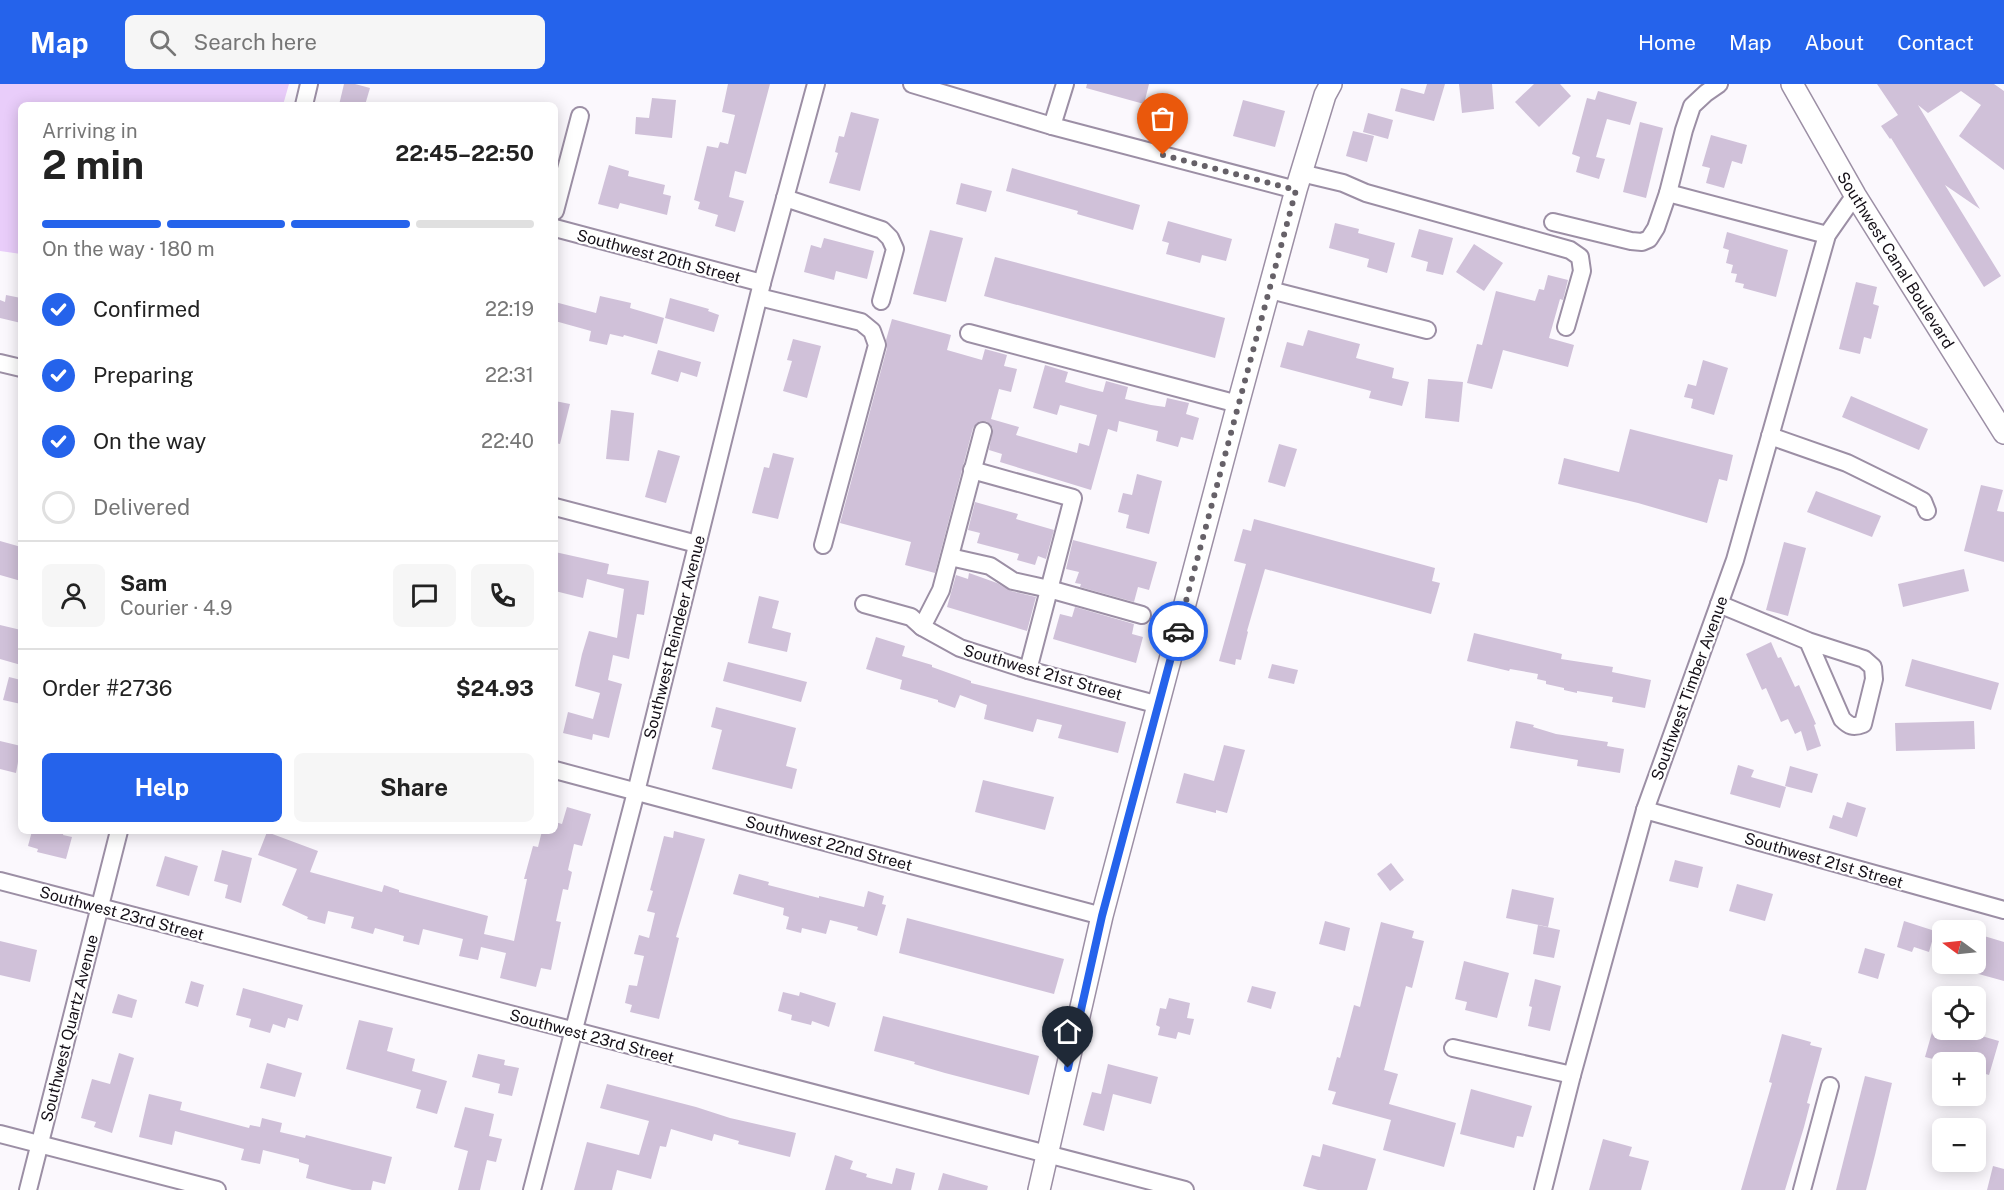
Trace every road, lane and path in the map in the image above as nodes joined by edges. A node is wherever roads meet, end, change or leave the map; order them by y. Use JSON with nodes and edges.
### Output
{"nodes":[{"id":1,"x":309,"y":84,"type":"edge"},
{"id":2,"x":816,"y":84,"type":"edge"},
{"id":3,"x":912,"y":84,"type":"edge"},
{"id":4,"x":1065,"y":84,"type":"edge"},
{"id":5,"x":1331,"y":84,"type":"edge"},
{"id":6,"x":1719,"y":84,"type":"edge"},
{"id":7,"x":1792,"y":84,"type":"edge"},
{"id":8,"x":304,"y":102,"type":"edge"},
{"id":9,"x":580,"y":116,"type":"dead end"},
{"id":10,"x":1052,"y":126,"type":"junction"},
{"id":11,"x":1299,"y":181,"type":"junction"},
{"id":12,"x":1668,"y":194,"type":"junction"},
{"id":13,"x":1855,"y":195,"type":"junction"},
{"id":14,"x":785,"y":198,"type":"junction"},
{"id":15,"x":558,"y":200,"type":"edge"},
{"id":16,"x":1553,"y":222,"type":"dead end"},
{"id":17,"x":558,"y":229,"type":"edge"},
{"id":18,"x":1827,"y":235,"type":"junction"},
{"id":19,"x":761,"y":290,"type":"junction"},
{"id":20,"x":1270,"y":290,"type":"junction"},
{"id":21,"x":881,"y":301,"type":"dead end"},
{"id":22,"x":1566,"y":327,"type":"dead end"},
{"id":23,"x":1427,"y":330,"type":"dead end"},
{"id":24,"x":969,"y":333,"type":"dead end"},
{"id":25,"x":0,"y":363,"type":"edge"},
{"id":26,"x":18,"y":368,"type":"edge"},
{"id":27,"x":1238,"y":404,"type":"junction"},
{"id":28,"x":983,"y":431,"type":"dead end"},
{"id":29,"x":2004,"y":433,"type":"edge"},
{"id":30,"x":1770,"y":436,"type":"junction"},
{"id":31,"x":972,"y":470,"type":"junction"},
{"id":32,"x":558,"y":508,"type":"edge"},
{"id":33,"x":1927,"y":511,"type":"dead end"},
{"id":34,"x":697,"y":544,"type":"junction"},
{"id":35,"x":823,"y":545,"type":"dead end"},
{"id":36,"x":950,"y":556,"type":"junction"},
{"id":37,"x":1049,"y":588,"type":"junction"},
{"id":38,"x":864,"y":604,"type":"dead end"},
{"id":39,"x":1719,"y":604,"type":"junction"},
{"id":40,"x":1142,"y":615,"type":"dead end"},
{"id":41,"x":922,"y":627,"type":"junction"},
{"id":42,"x":1808,"y":640,"type":"junction"},
{"id":43,"x":1028,"y":670,"type":"junction"},
{"id":44,"x":1159,"y":705,"type":"junction"},
{"id":45,"x":558,"y":771,"type":"edge"},
{"id":46,"x":636,"y":792,"type":"junction"},
{"id":47,"x":1645,"y":810,"type":"junction"},
{"id":48,"x":118,"y":834,"type":"edge"},
{"id":49,"x":0,"y":881,"type":"edge"},
{"id":50,"x":100,"y":907,"type":"junction"},
{"id":51,"x":2004,"y":910,"type":"edge"},
{"id":52,"x":1102,"y":916,"type":"junction"},
{"id":53,"x":574,"y":1032,"type":"junction"},
{"id":54,"x":1454,"y":1048,"type":"dead end"},
{"id":55,"x":1572,"y":1075,"type":"junction"},
{"id":56,"x":1830,"y":1086,"type":"dead end"},
{"id":57,"x":0,"y":1134,"type":"edge"},
{"id":58,"x":39,"y":1144,"type":"junction"},
{"id":59,"x":1048,"y":1154,"type":"junction"},
{"id":60,"x":28,"y":1190,"type":"edge"},
{"id":61,"x":217,"y":1190,"type":"edge"},
{"id":62,"x":532,"y":1190,"type":"edge"},
{"id":63,"x":1039,"y":1190,"type":"edge"},
{"id":64,"x":1185,"y":1190,"type":"edge"},
{"id":65,"x":1543,"y":1190,"type":"edge"},
{"id":66,"x":1802,"y":1190,"type":"edge"}],
"edges":[{"from":1,"to":8,"type":"street"},
{"from":2,"to":14,"type":"street","name":"Southwest Reindeer Avenue"},
{"from":3,"to":10,"type":"street"},
{"from":4,"to":10,"type":"street"},
{"from":5,"to":11,"type":"main road"},
{"from":6,"to":12,"type":"street"},
{"from":7,"to":13,"type":"main road","name":"Southwest Canal Boulevard"},
{"from":9,"to":15,"type":"street"},
{"from":10,"to":11,"type":"street"},
{"from":11,"to":20,"type":"main road"},
{"from":11,"to":22,"type":"street"},
{"from":12,"to":16,"type":"street"},
{"from":12,"to":18,"type":"street"},
{"from":13,"to":18,"type":"street","name":"Southwest Timber Avenue"},
{"from":13,"to":29,"type":"main road","name":"Southwest Canal Boulevard"},
{"from":14,"to":19,"type":"street","name":"Southwest Reindeer Avenue"},
{"from":14,"to":21,"type":"street"},
{"from":17,"to":19,"type":"street","name":"Southwest 20th Street"},
{"from":18,"to":30,"type":"street","name":"Southwest Timber Avenue"},
{"from":19,"to":34,"type":"street","name":"Southwest Reindeer Avenue"},
{"from":19,"to":35,"type":"street","name":"Southwest 20th Street"},
{"from":20,"to":23,"type":"street"},
{"from":20,"to":27,"type":"main road"},
{"from":24,"to":27,"type":"street"},
{"from":25,"to":26,"type":"street"},
{"from":27,"to":44,"type":"main road"},
{"from":28,"to":31,"type":"street"},
{"from":30,"to":33,"type":"street"},
{"from":30,"to":39,"type":"street","name":"Southwest Timber Avenue"},
{"from":31,"to":36,"type":"street"},
{"from":31,"to":37,"type":"street"},
{"from":32,"to":34,"type":"street"},
{"from":34,"to":46,"type":"street","name":"Southwest Reindeer Avenue"},
{"from":36,"to":37,"type":"street"},
{"from":36,"to":41,"type":"street"},
{"from":37,"to":40,"type":"street"},
{"from":37,"to":43,"type":"street"},
{"from":38,"to":41,"type":"street","name":"Southwest 21st Street"},
{"from":39,"to":42,"type":"street"},
{"from":39,"to":47,"type":"street","name":"Southwest Timber Avenue"},
{"from":41,"to":43,"type":"street","name":"Southwest 21st Street"},
{"from":42,"to":42,"type":"street"},
{"from":43,"to":44,"type":"street","name":"Southwest 21st Street"},
{"from":44,"to":52,"type":"main road"},
{"from":45,"to":46,"type":"street","name":"Southwest 22nd Street"},
{"from":46,"to":52,"type":"street","name":"Southwest 22nd Street"},
{"from":46,"to":53,"type":"street","name":"Southwest Reindeer Avenue"},
{"from":47,"to":51,"type":"street","name":"Southwest 21st Street"},
{"from":47,"to":55,"type":"street","name":"Southwest Timber Avenue"},
{"from":48,"to":50,"type":"street","name":"Southwest Quartz Avenue"},
{"from":49,"to":50,"type":"street","name":"Southwest 23rd Street"},
{"from":50,"to":53,"type":"street","name":"Southwest 23rd Street"},
{"from":50,"to":58,"type":"street","name":"Southwest Quartz Avenue"},
{"from":52,"to":59,"type":"main road"},
{"from":53,"to":59,"type":"street","name":"Southwest 23rd Street"},
{"from":53,"to":62,"type":"street","name":"Southwest Reindeer Avenue"},
{"from":54,"to":55,"type":"street"},
{"from":55,"to":65,"type":"street","name":"Southwest Timber Avenue"},
{"from":56,"to":66,"type":"street"},
{"from":57,"to":58,"type":"street"},
{"from":58,"to":60,"type":"street","name":"Southwest Quartz Avenue"},
{"from":58,"to":61,"type":"street"},
{"from":59,"to":63,"type":"main road"},
{"from":59,"to":64,"type":"street","name":"Southwest 23rd Street"}]}
